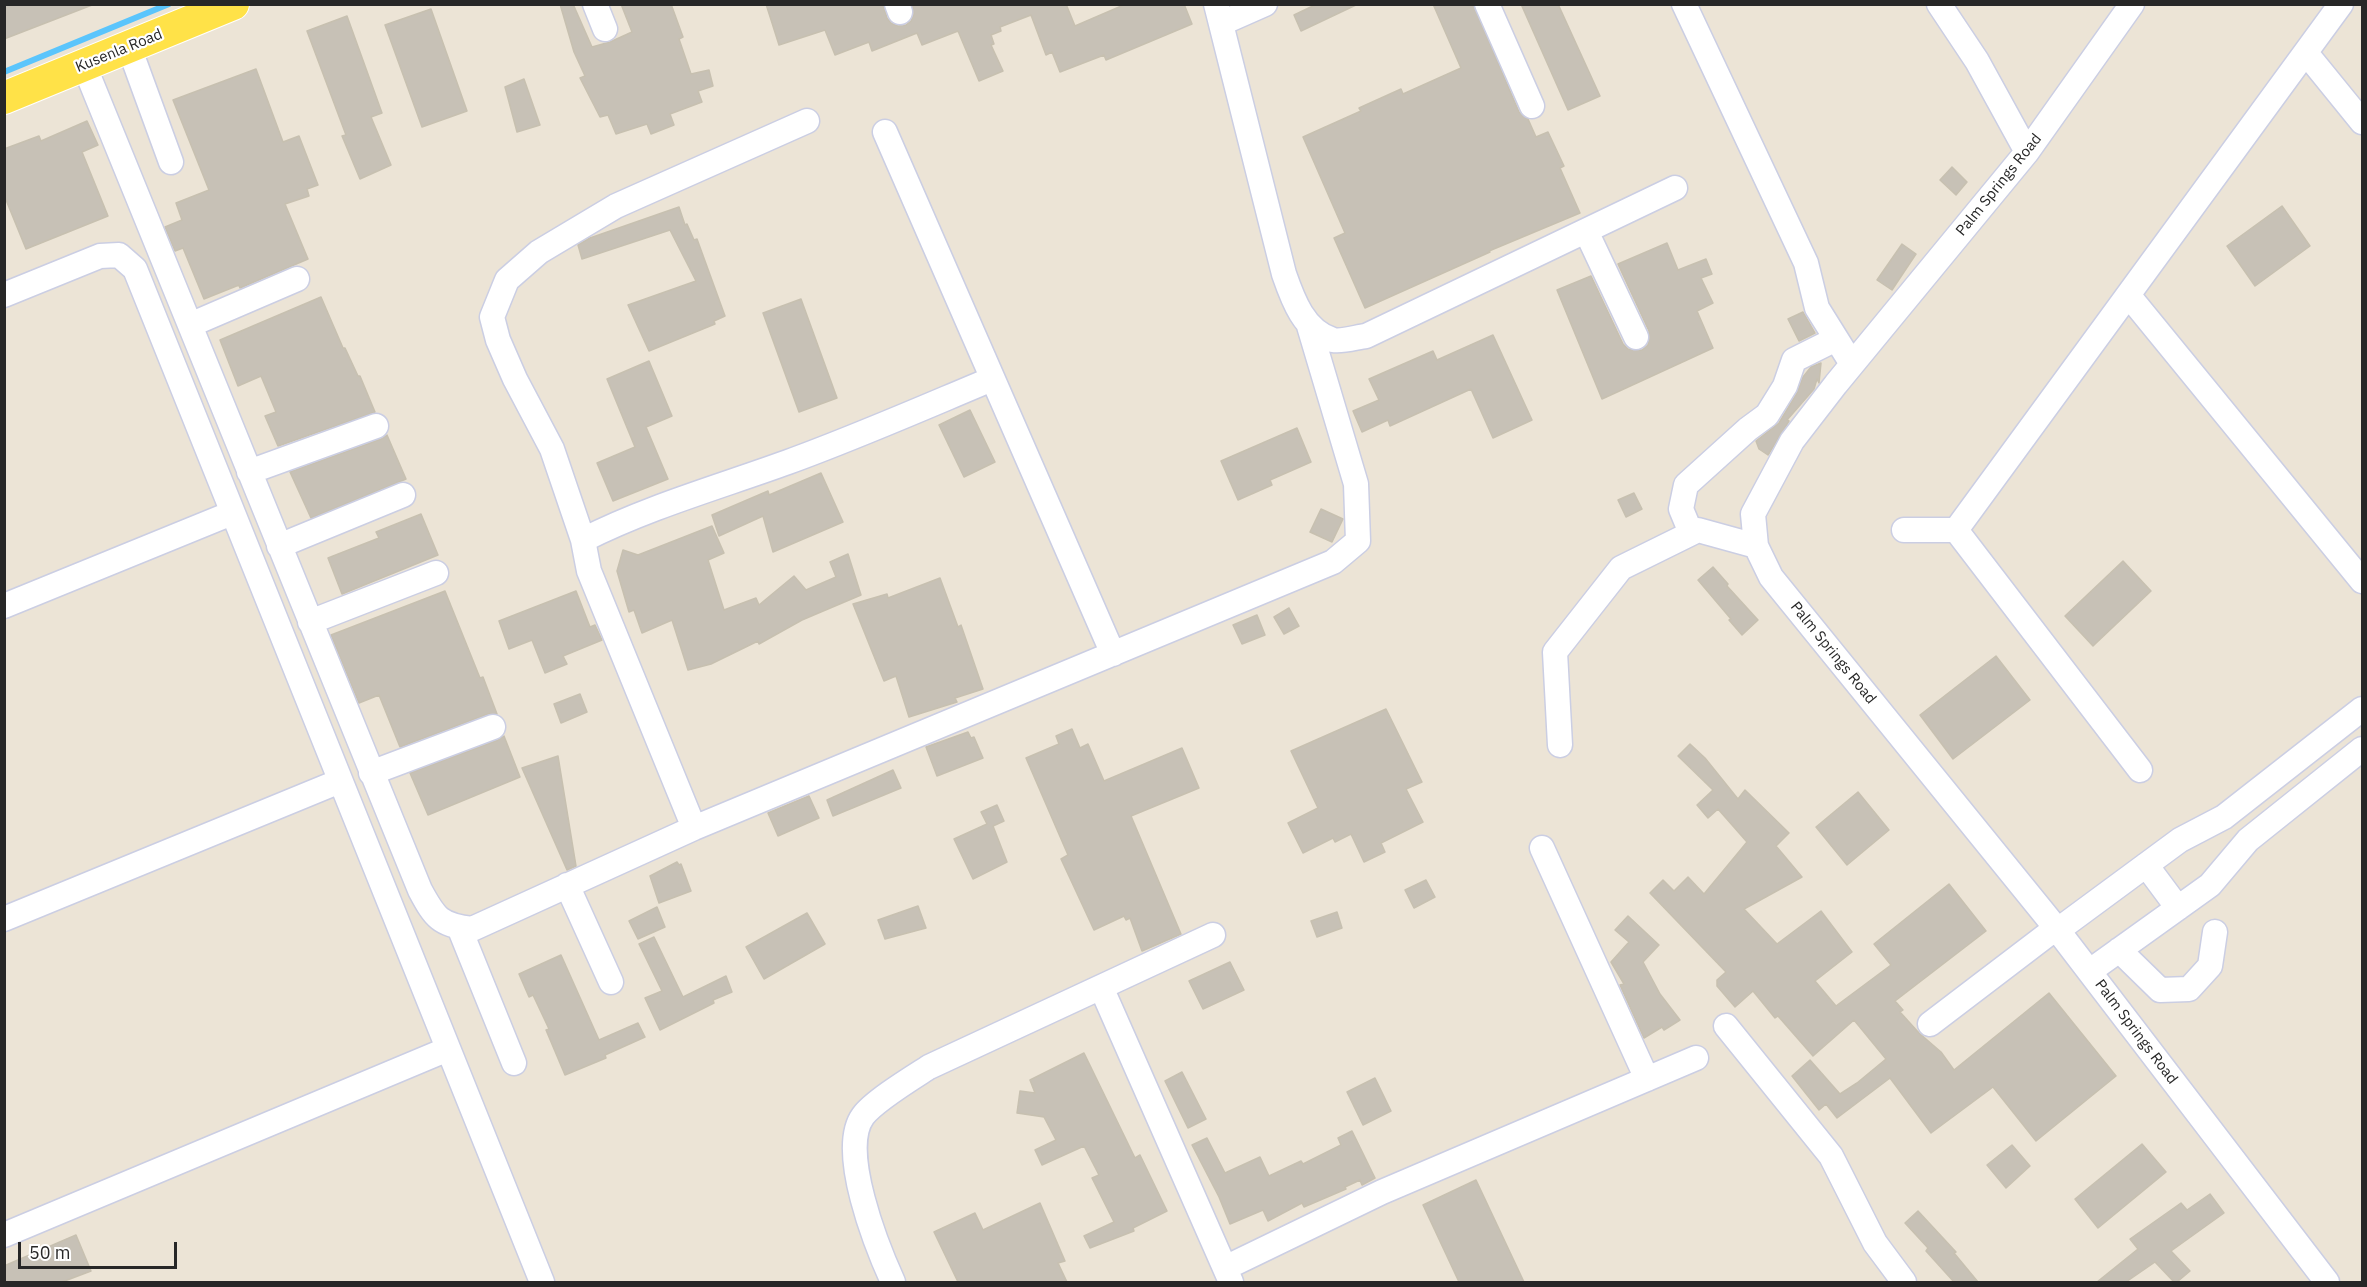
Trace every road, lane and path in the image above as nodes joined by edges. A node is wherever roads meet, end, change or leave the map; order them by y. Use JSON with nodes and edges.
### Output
{"nodes":[{"id":1,"x":233,"y":4,"type":"edge"},
{"id":2,"x":595,"y":4,"type":"edge"},
{"id":3,"x":1265,"y":4,"type":"edge"},
{"id":4,"x":1487,"y":4,"type":"edge"},
{"id":5,"x":1684,"y":4,"type":"edge"},
{"id":6,"x":1939,"y":4,"type":"edge"},
{"id":7,"x":2132,"y":4,"type":"edge"},
{"id":8,"x":2342,"y":4,"type":"edge"},
{"id":9,"x":1219,"y":14,"type":"edge"},
{"id":10,"x":605,"y":29,"type":"dead end"},
{"id":11,"x":129,"y":47,"type":"junction"},
{"id":12,"x":2306,"y":53,"type":"junction"},
{"id":13,"x":84,"y":65,"type":"junction"},
{"id":14,"x":4,"y":98,"type":"edge"},
{"id":15,"x":1532,"y":106,"type":"dead end"},
{"id":16,"x":807,"y":121,"type":"dead end"},
{"id":17,"x":2362,"y":122,"type":"edge"},
{"id":18,"x":885,"y":132,"type":"dead end"},
{"id":19,"x":2027,"y":152,"type":"junction"},
{"id":20,"x":171,"y":162,"type":"dead end"},
{"id":21,"x":1675,"y":188,"type":"dead end"},
{"id":22,"x":1586,"y":231,"type":"junction"},
{"id":23,"x":297,"y":279,"type":"dead end"},
{"id":24,"x":4,"y":295,"type":"edge"},
{"id":25,"x":2128,"y":296,"type":"junction"},
{"id":26,"x":190,"y":325,"type":"junction"},
{"id":27,"x":1309,"y":326,"type":"junction"},
{"id":28,"x":1636,"y":338,"type":"dead end"},
{"id":29,"x":1836,"y":339,"type":"junction"},
{"id":30,"x":1852,"y":364,"type":"junction"},
{"id":31,"x":992,"y":379,"type":"junction"},
{"id":32,"x":376,"y":426,"type":"dead end"},
{"id":33,"x":249,"y":472,"type":"junction"},
{"id":34,"x":403,"y":495,"type":"dead end"},
{"id":35,"x":232,"y":513,"type":"junction"},
{"id":36,"x":1904,"y":530,"type":"dead end"},
{"id":37,"x":1956,"y":530,"type":"junction"},
{"id":38,"x":1691,"y":533,"type":"junction"},
{"id":39,"x":583,"y":540,"type":"junction"},
{"id":40,"x":279,"y":546,"type":"junction"},
{"id":41,"x":1756,"y":546,"type":"junction"},
{"id":42,"x":436,"y":573,"type":"dead end"},
{"id":43,"x":2362,"y":581,"type":"edge"},
{"id":44,"x":4,"y":606,"type":"edge"},
{"id":45,"x":310,"y":622,"type":"junction"},
{"id":46,"x":1113,"y":654,"type":"junction"},
{"id":47,"x":2362,"y":709,"type":"edge"},
{"id":48,"x":493,"y":727,"type":"dead end"},
{"id":49,"x":1560,"y":745,"type":"dead end"},
{"id":50,"x":2362,"y":749,"type":"edge"},
{"id":51,"x":2140,"y":770,"type":"dead end"},
{"id":52,"x":371,"y":773,"type":"junction"},
{"id":53,"x":340,"y":781,"type":"junction"},
{"id":54,"x":694,"y":828,"type":"junction"},
{"id":55,"x":1542,"y":848,"type":"dead end"},
{"id":56,"x":2146,"y":865,"type":"junction"},
{"id":57,"x":567,"y":885,"type":"junction"},
{"id":58,"x":2178,"y":908,"type":"junction"},
{"id":59,"x":4,"y":919,"type":"edge"},
{"id":60,"x":459,"y":927,"type":"junction"},
{"id":61,"x":2057,"y":929,"type":"junction"},
{"id":62,"x":2215,"y":932,"type":"dead end"},
{"id":63,"x":1214,"y":935,"type":"dead end"},
{"id":64,"x":2119,"y":950,"type":"junction"},
{"id":65,"x":2090,"y":971,"type":"junction"},
{"id":66,"x":611,"y":982,"type":"dead end"},
{"id":67,"x":1101,"y":987,"type":"junction"},
{"id":68,"x":1930,"y":1024,"type":"dead end"},
{"id":69,"x":1726,"y":1026,"type":"dead end"},
{"id":70,"x":448,"y":1049,"type":"junction"},
{"id":71,"x":1696,"y":1058,"type":"dead end"},
{"id":72,"x":514,"y":1063,"type":"dead end"},
{"id":73,"x":1647,"y":1079,"type":"junction"},
{"id":74,"x":4,"y":1235,"type":"edge"},
{"id":75,"x":1228,"y":1275,"type":"edge"},
{"id":76,"x":542,"y":1282,"type":"edge"},
{"id":77,"x":893,"y":1282,"type":"edge"},
{"id":78,"x":1904,"y":1282,"type":"edge"},
{"id":79,"x":2327,"y":1282,"type":"edge"}],
"edges":[{"from":1,"to":11,"type":"main road","name":"Kusenla Road"},
{"from":2,"to":10,"type":"street"},
{"from":3,"to":9,"type":"street"},
{"from":4,"to":15,"type":"street"},
{"from":5,"to":29,"type":"street"},
{"from":6,"to":19,"type":"street"},
{"from":7,"to":19,"type":"street","name":"Palm Springs Road"},
{"from":8,"to":12,"type":"street"},
{"from":9,"to":27,"type":"street"},
{"from":11,"to":13,"type":"main road","name":"Kusenla Road"},
{"from":11,"to":20,"type":"street"},
{"from":12,"to":17,"type":"street"},
{"from":12,"to":25,"type":"street"},
{"from":13,"to":14,"type":"main road","name":"Kusenla Road"},
{"from":13,"to":26,"type":"street"},
{"from":16,"to":39,"type":"street"},
{"from":18,"to":31,"type":"street"},
{"from":19,"to":30,"type":"street","name":"Palm Springs Road"},
{"from":21,"to":22,"type":"street"},
{"from":22,"to":27,"type":"street"},
{"from":22,"to":28,"type":"street"},
{"from":23,"to":26,"type":"street"},
{"from":24,"to":35,"type":"street"},
{"from":25,"to":37,"type":"street"},
{"from":25,"to":43,"type":"street"},
{"from":26,"to":33,"type":"street"},
{"from":27,"to":46,"type":"street"},
{"from":29,"to":30,"type":"street"},
{"from":29,"to":38,"type":"street"},
{"from":30,"to":41,"type":"street","name":"Palm Springs Road"},
{"from":31,"to":39,"type":"street"},
{"from":31,"to":46,"type":"street"},
{"from":32,"to":33,"type":"street"},
{"from":33,"to":40,"type":"street"},
{"from":34,"to":40,"type":"street"},
{"from":35,"to":44,"type":"street"},
{"from":35,"to":53,"type":"street"},
{"from":36,"to":37,"type":"street"},
{"from":37,"to":51,"type":"street"},
{"from":38,"to":41,"type":"street"},
{"from":38,"to":49,"type":"street"},
{"from":39,"to":54,"type":"street"},
{"from":40,"to":45,"type":"street"},
{"from":41,"to":61,"type":"street","name":"Palm Springs Road"},
{"from":42,"to":45,"type":"street"},
{"from":45,"to":52,"type":"street"},
{"from":46,"to":54,"type":"street"},
{"from":47,"to":56,"type":"street"},
{"from":48,"to":52,"type":"street"},
{"from":50,"to":58,"type":"street"},
{"from":52,"to":60,"type":"street"},
{"from":53,"to":59,"type":"street"},
{"from":53,"to":70,"type":"street"},
{"from":54,"to":57,"type":"street"},
{"from":55,"to":73,"type":"street"},
{"from":56,"to":58,"type":"street"},
{"from":56,"to":61,"type":"street"},
{"from":57,"to":60,"type":"street"},
{"from":57,"to":66,"type":"street"},
{"from":58,"to":64,"type":"street"},
{"from":60,"to":72,"type":"street"},
{"from":61,"to":65,"type":"street","name":"Palm Springs Road"},
{"from":61,"to":68,"type":"street"},
{"from":62,"to":64,"type":"street"},
{"from":63,"to":67,"type":"street"},
{"from":64,"to":65,"type":"street"},
{"from":65,"to":79,"type":"street","name":"Palm Springs Road"},
{"from":67,"to":75,"type":"street"},
{"from":67,"to":77,"type":"street"},
{"from":69,"to":78,"type":"street"},
{"from":70,"to":74,"type":"street"},
{"from":70,"to":76,"type":"street"},
{"from":71,"to":73,"type":"street"},
{"from":73,"to":75,"type":"street"}]}
